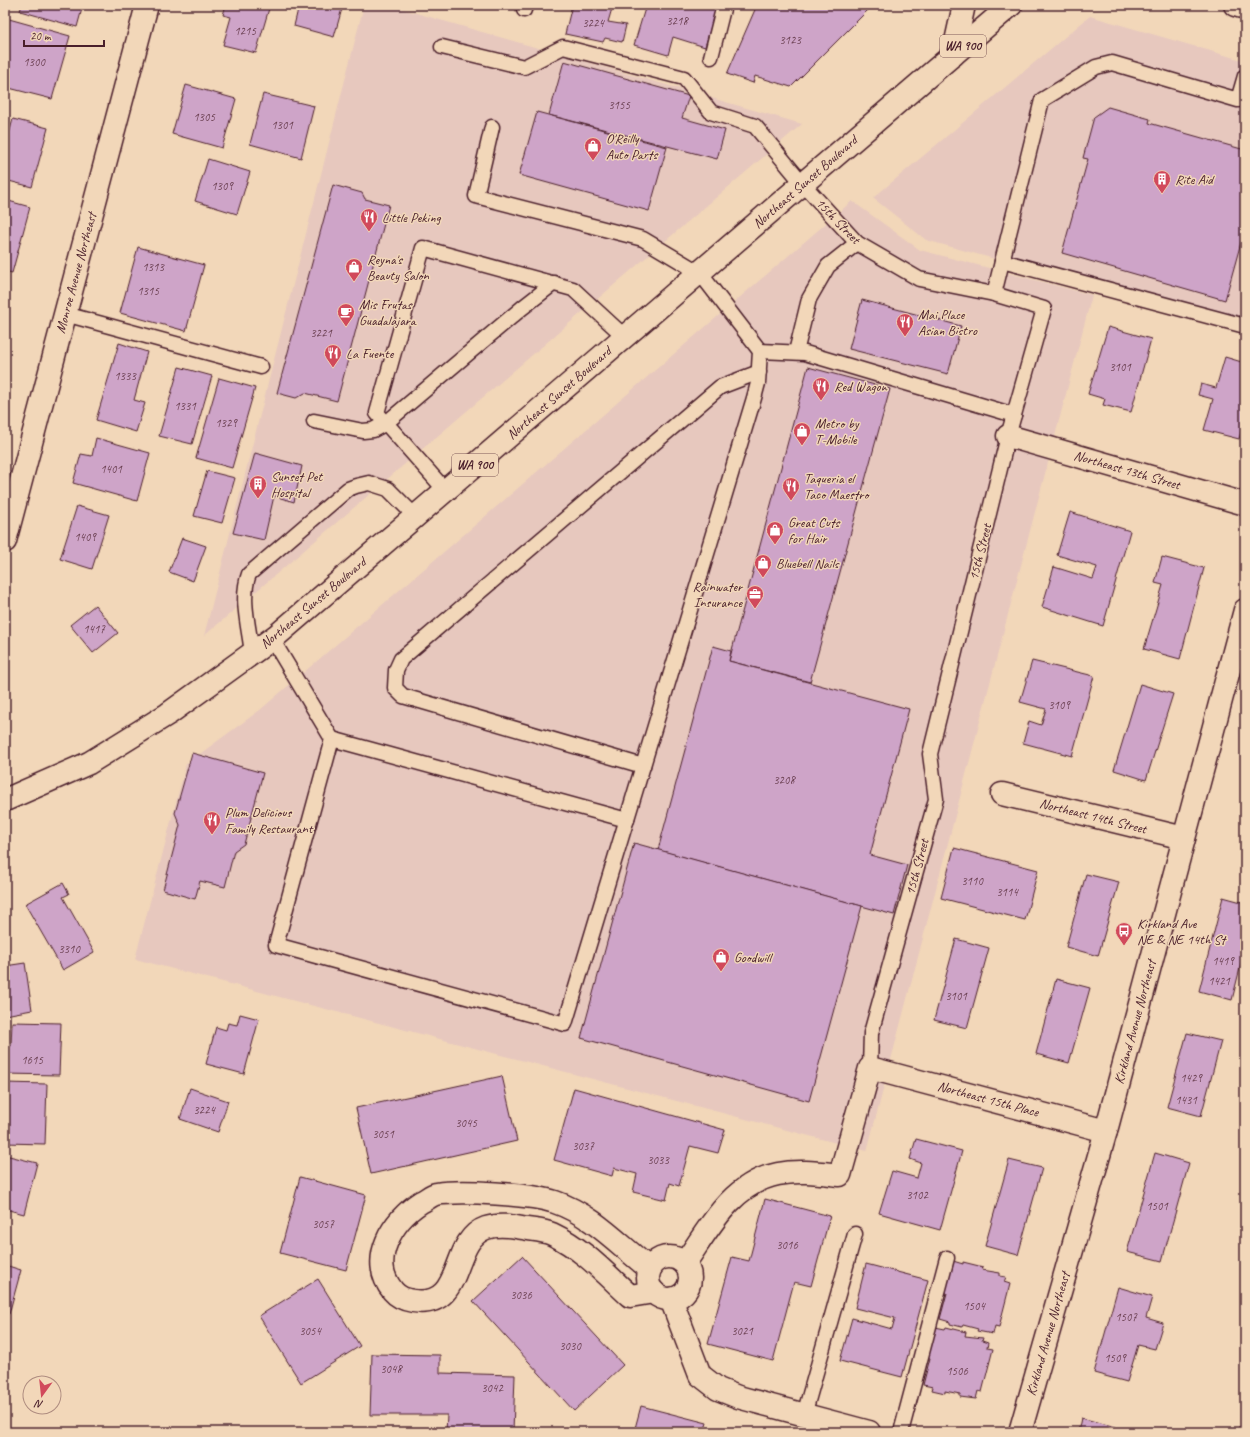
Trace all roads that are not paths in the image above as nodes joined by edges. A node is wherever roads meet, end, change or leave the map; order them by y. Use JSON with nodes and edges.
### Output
{"nodes":[{"id":1,"x":147,"y":5,"type":"edge"},
{"id":2,"x":724,"y":5,"type":"edge"},
{"id":3,"x":964,"y":5,"type":"edge"},
{"id":4,"x":1010,"y":5,"type":"edge"},
{"id":5,"x":1236,"y":5,"type":"edge"},
{"id":6,"x":1245,"y":8,"type":"edge"},
{"id":7,"x":442,"y":47,"type":"dead end"},
{"id":8,"x":953,"y":55,"type":"junction"},
{"id":9,"x":711,"y":57,"type":"dead end"},
{"id":10,"x":1245,"y":76,"type":"edge"},
{"id":11,"x":1242,"y":101,"type":"edge"},
{"id":12,"x":492,"y":127,"type":"dead end"},
{"id":13,"x":803,"y":184,"type":"junction"},
{"id":14,"x":857,"y":243,"type":"junction"},
{"id":15,"x":1002,"y":261,"type":"junction"},
{"id":16,"x":700,"y":273,"type":"junction"},
{"id":17,"x":554,"y":284,"type":"junction"},
{"id":18,"x":994,"y":294,"type":"junction"},
{"id":19,"x":65,"y":314,"type":"junction"},
{"id":20,"x":1245,"y":326,"type":"edge"},
{"id":21,"x":624,"y":337,"type":"junction"},
{"id":22,"x":760,"y":351,"type":"junction"},
{"id":23,"x":796,"y":352,"type":"junction"},
{"id":24,"x":261,"y":367,"type":"dead end"},
{"id":25,"x":759,"y":372,"type":"junction"},
{"id":26,"x":1014,"y":415,"type":"junction"},
{"id":27,"x":314,"y":421,"type":"dead end"},
{"id":28,"x":386,"y":423,"type":"junction"},
{"id":29,"x":1008,"y":436,"type":"junction"},
{"id":30,"x":445,"y":490,"type":"junction"},
{"id":31,"x":1245,"y":504,"type":"edge"},
{"id":32,"x":415,"y":516,"type":"junction"},
{"id":33,"x":5,"y":541,"type":"edge"},
{"id":34,"x":1245,"y":610,"type":"edge"},
{"id":35,"x":272,"y":639,"type":"junction"},
{"id":36,"x":252,"y":653,"type":"junction"},
{"id":37,"x":332,"y":739,"type":"junction"},
{"id":38,"x":643,"y":766,"type":"junction"},
{"id":39,"x":1002,"y":794,"type":"dead end"},
{"id":40,"x":5,"y":800,"type":"edge"},
{"id":41,"x":627,"y":820,"type":"junction"},
{"id":42,"x":1184,"y":838,"type":"junction"},
{"id":43,"x":870,"y":1068,"type":"junction"},
{"id":44,"x":1106,"y":1131,"type":"junction"},
{"id":45,"x":855,"y":1234,"type":"dead end"},
{"id":46,"x":948,"y":1258,"type":"dead end"},
{"id":47,"x":685,"y":1263,"type":"junction"},
{"id":48,"x":650,"y":1269,"type":"junction"},
{"id":49,"x":662,"y":1296,"type":"junction"},
{"id":50,"x":804,"y":1415,"type":"junction"},
{"id":51,"x":869,"y":1432,"type":"edge"},
{"id":52,"x":901,"y":1432,"type":"edge"},
{"id":53,"x":1020,"y":1432,"type":"edge"}],
"edges":[{"from":1,"to":19,"type":"street","name":"Monroe Avenue Northeast"},
{"from":2,"to":9,"type":"lane"},
{"from":3,"to":8,"type":"street"},
{"from":4,"to":8,"type":"street","name":"Northeast Sunset Boulevard","number":"WA 900"},
{"from":5,"to":6,"type":"street"},
{"from":7,"to":13,"type":"lane","name":"15th Street"},
{"from":8,"to":13,"type":"street","name":"Northeast Sunset Boulevard","number":"WA 900"},
{"from":10,"to":11,"type":"lane"},
{"from":11,"to":15,"type":"lane"},
{"from":12,"to":16,"type":"lane"},
{"from":13,"to":14,"type":"lane","name":"15th Street"},
{"from":13,"to":16,"type":"street","name":"Northeast Sunset Boulevard","number":"WA 900"},
{"from":14,"to":18,"type":"lane","name":"15th Street"},
{"from":14,"to":23,"type":"lane"},
{"from":15,"to":18,"type":"lane"},
{"from":15,"to":20,"type":"lane"},
{"from":16,"to":21,"type":"street","name":"Northeast Sunset Boulevard","number":"WA 900"},
{"from":16,"to":22,"type":"lane"},
{"from":17,"to":21,"type":"lane"},
{"from":17,"to":28,"type":"lane"},
{"from":17,"to":28,"type":"lane"},
{"from":18,"to":26,"type":"lane","name":"15th Street"},
{"from":19,"to":24,"type":"lane"},
{"from":19,"to":33,"type":"street","name":"Monroe Avenue Northeast"},
{"from":21,"to":30,"type":"street","name":"Northeast Sunset Boulevard","number":"WA 900"},
{"from":22,"to":23,"type":"lane"},
{"from":22,"to":25,"type":"lane"},
{"from":23,"to":26,"type":"lane"},
{"from":25,"to":38,"type":"lane"},
{"from":25,"to":38,"type":"lane"},
{"from":26,"to":29,"type":"lane","name":"15th Street"},
{"from":27,"to":28,"type":"lane"},
{"from":28,"to":30,"type":"lane"},
{"from":29,"to":31,"type":"street","name":"Northeast 13th Street"},
{"from":29,"to":43,"type":"lane","name":"15th Street"},
{"from":30,"to":32,"type":"street","name":"Northeast Sunset Boulevard","number":"WA 900"},
{"from":32,"to":35,"type":"street","name":"Northeast Sunset Boulevard","number":"WA 900"},
{"from":32,"to":36,"type":"lane"},
{"from":34,"to":42,"type":"street","name":"Kirkland Avenue Northeast"},
{"from":35,"to":36,"type":"street","name":"Northeast Sunset Boulevard","number":"WA 900"},
{"from":35,"to":37,"type":"lane"},
{"from":36,"to":40,"type":"street","name":"Northeast Sunset Boulevard","number":"WA 900"},
{"from":37,"to":41,"type":"lane"},
{"from":37,"to":41,"type":"lane"},
{"from":38,"to":41,"type":"lane"},
{"from":39,"to":42,"type":"street","name":"Northeast 14th Street"},
{"from":42,"to":44,"type":"street","name":"Kirkland Avenue Northeast"},
{"from":43,"to":44,"type":"street","name":"Northeast 15th Place"},
{"from":43,"to":47,"type":"street"},
{"from":44,"to":53,"type":"street","name":"Kirkland Avenue Northeast"},
{"from":45,"to":50,"type":"lane"},
{"from":46,"to":52,"type":"lane"},
{"from":47,"to":48,"type":"street"},
{"from":47,"to":49,"type":"street"},
{"from":48,"to":49,"type":"street"},
{"from":48,"to":49,"type":"street"},
{"from":49,"to":50,"type":"street"},
{"from":50,"to":51,"type":"street"}]}
